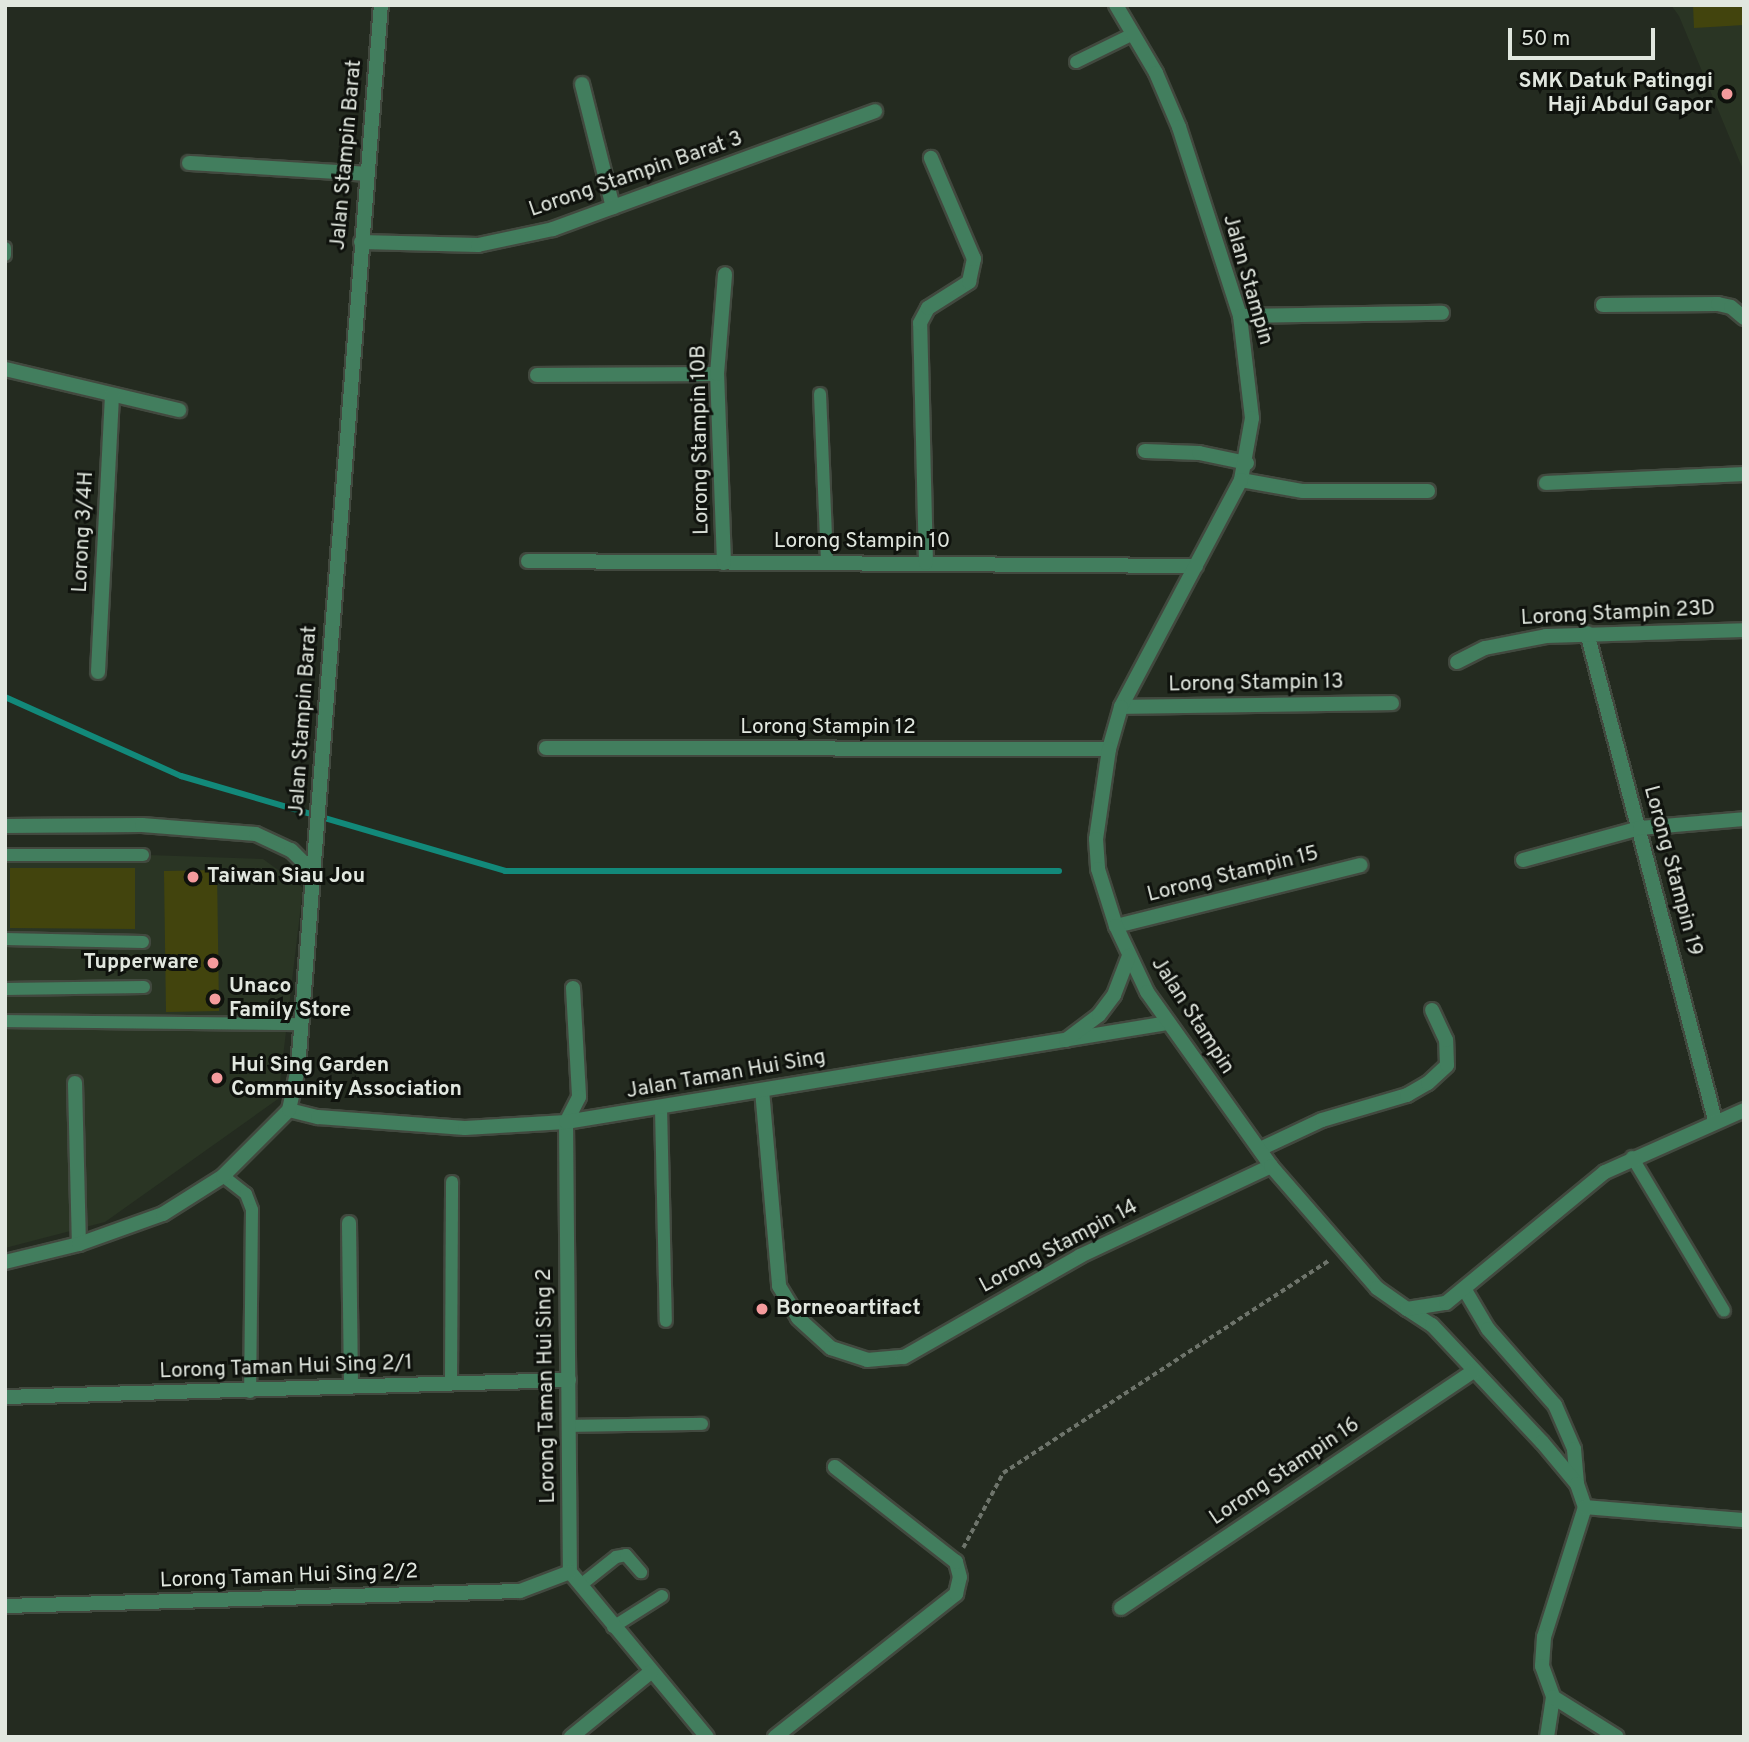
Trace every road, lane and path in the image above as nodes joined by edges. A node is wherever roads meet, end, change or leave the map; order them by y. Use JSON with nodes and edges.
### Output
{"nodes":[{"id":1,"x":381,"y":5,"type":"edge"},
{"id":2,"x":1116,"y":5,"type":"edge"},
{"id":3,"x":1133,"y":34,"type":"junction"},
{"id":4,"x":1076,"y":62,"type":"dead end"},
{"id":5,"x":582,"y":84,"type":"dead end"},
{"id":6,"x":875,"y":111,"type":"dead end"},
{"id":7,"x":931,"y":158,"type":"dead end"},
{"id":8,"x":189,"y":163,"type":"dead end"},
{"id":9,"x":367,"y":174,"type":"junction"},
{"id":10,"x":613,"y":207,"type":"junction"},
{"id":11,"x":361,"y":242,"type":"junction"},
{"id":12,"x":5,"y":248,"type":"edge"},
{"id":13,"x":5,"y":255,"type":"edge"},
{"id":14,"x":725,"y":274,"type":"dead end"},
{"id":15,"x":1602,"y":305,"type":"dead end"},
{"id":16,"x":1442,"y":313,"type":"dead end"},
{"id":17,"x":1240,"y":316,"type":"junction"},
{"id":18,"x":1744,"y":318,"type":"edge"},
{"id":19,"x":5,"y":369,"type":"edge"},
{"id":20,"x":717,"y":374,"type":"junction"},
{"id":21,"x":537,"y":375,"type":"dead end"},
{"id":22,"x":820,"y":394,"type":"dead end"},
{"id":23,"x":112,"y":395,"type":"junction"},
{"id":24,"x":179,"y":410,"type":"dead end"},
{"id":25,"x":1145,"y":451,"type":"dead end"},
{"id":26,"x":1247,"y":463,"type":"junction"},
{"id":27,"x":1744,"y":474,"type":"edge"},
{"id":28,"x":1241,"y":480,"type":"junction"},
{"id":29,"x":1546,"y":483,"type":"dead end"},
{"id":30,"x":1428,"y":491,"type":"dead end"},
{"id":31,"x":528,"y":561,"type":"dead end"},
{"id":32,"x":724,"y":563,"type":"junction"},
{"id":33,"x":827,"y":563,"type":"junction"},
{"id":34,"x":926,"y":563,"type":"junction"},
{"id":35,"x":1196,"y":566,"type":"junction"},
{"id":36,"x":1744,"y":630,"type":"edge"},
{"id":37,"x":1587,"y":633,"type":"junction"},
{"id":38,"x":1457,"y":662,"type":"dead end"},
{"id":39,"x":98,"y":672,"type":"dead end"},
{"id":40,"x":1392,"y":704,"type":"dead end"},
{"id":41,"x":1121,"y":707,"type":"junction"},
{"id":42,"x":546,"y":748,"type":"dead end"},
{"id":43,"x":1109,"y":749,"type":"junction"},
{"id":44,"x":1744,"y":819,"type":"edge"},
{"id":45,"x":5,"y":826,"type":"edge"},
{"id":46,"x":1640,"y":828,"type":"junction"},
{"id":47,"x":5,"y":855,"type":"edge"},
{"id":48,"x":142,"y":855,"type":"dead end"},
{"id":49,"x":1523,"y":860,"type":"dead end"},
{"id":50,"x":1361,"y":866,"type":"dead end"},
{"id":51,"x":314,"y":873,"type":"junction"},
{"id":52,"x":1116,"y":926,"type":"junction"},
{"id":53,"x":5,"y":939,"type":"edge"},
{"id":54,"x":143,"y":942,"type":"dead end"},
{"id":55,"x":1129,"y":956,"type":"junction"},
{"id":56,"x":144,"y":987,"type":"dead end"},
{"id":57,"x":573,"y":988,"type":"dead end"},
{"id":58,"x":5,"y":989,"type":"edge"},
{"id":59,"x":1432,"y":1010,"type":"dead end"},
{"id":60,"x":5,"y":1021,"type":"edge"},
{"id":61,"x":1167,"y":1023,"type":"junction"},
{"id":62,"x":302,"y":1024,"type":"junction"},
{"id":63,"x":1066,"y":1040,"type":"junction"},
{"id":64,"x":75,"y":1083,"type":"dead end"},
{"id":65,"x":762,"y":1090,"type":"junction"},
{"id":66,"x":661,"y":1108,"type":"junction"},
{"id":67,"x":289,"y":1110,"type":"junction"},
{"id":68,"x":1744,"y":1110,"type":"edge"},
{"id":69,"x":1715,"y":1120,"type":"junction"},
{"id":70,"x":566,"y":1122,"type":"junction"},
{"id":71,"x":1260,"y":1149,"type":"junction"},
{"id":72,"x":1632,"y":1157,"type":"junction"},
{"id":73,"x":1271,"y":1166,"type":"junction"},
{"id":74,"x":223,"y":1176,"type":"junction"},
{"id":75,"x":452,"y":1182,"type":"dead end"},
{"id":76,"x":349,"y":1223,"type":"dead end"},
{"id":77,"x":79,"y":1244,"type":"junction"},
{"id":78,"x":1345,"y":1251,"type":"junction"},
{"id":79,"x":5,"y":1262,"type":"edge"},
{"id":80,"x":1465,"y":1290,"type":"junction"},
{"id":81,"x":1407,"y":1310,"type":"junction"},
{"id":82,"x":1724,"y":1311,"type":"dead end"},
{"id":83,"x":666,"y":1321,"type":"dead end"},
{"id":84,"x":1474,"y":1371,"type":"junction"},
{"id":85,"x":569,"y":1380,"type":"junction"},
{"id":86,"x":451,"y":1382,"type":"junction"},
{"id":87,"x":351,"y":1387,"type":"junction"},
{"id":88,"x":250,"y":1392,"type":"junction"},
{"id":89,"x":5,"y":1397,"type":"edge"},
{"id":90,"x":702,"y":1424,"type":"dead end"},
{"id":91,"x":569,"y":1426,"type":"junction"},
{"id":92,"x":835,"y":1467,"type":"dead end"},
{"id":93,"x":1577,"y":1485,"type":"junction"},
{"id":94,"x":1585,"y":1507,"type":"junction"},
{"id":95,"x":1744,"y":1520,"type":"edge"},
{"id":96,"x":956,"y":1562,"type":"junction"},
{"id":97,"x":570,"y":1572,"type":"junction"},
{"id":98,"x":641,"y":1572,"type":"dead end"},
{"id":99,"x":582,"y":1584,"type":"junction"},
{"id":100,"x":662,"y":1596,"type":"dead end"},
{"id":101,"x":5,"y":1606,"type":"edge"},
{"id":102,"x":1121,"y":1608,"type":"dead end"},
{"id":103,"x":613,"y":1627,"type":"junction"},
{"id":104,"x":652,"y":1671,"type":"junction"},
{"id":105,"x":1553,"y":1697,"type":"junction"},
{"id":106,"x":571,"y":1737,"type":"edge"},
{"id":107,"x":707,"y":1737,"type":"edge"},
{"id":108,"x":775,"y":1737,"type":"edge"},
{"id":109,"x":1547,"y":1737,"type":"edge"},
{"id":110,"x":1617,"y":1737,"type":"edge"}],
"edges":[{"from":1,"to":9,"type":"street","name":"Jalan Stampin Barat"},
{"from":2,"to":3,"type":"street","name":"Jalan Stampin"},
{"from":3,"to":4,"type":"lane"},
{"from":3,"to":17,"type":"street","name":"Jalan Stampin"},
{"from":5,"to":10,"type":"street"},
{"from":6,"to":10,"type":"street","name":"Lorong Stampin Barat 3"},
{"from":7,"to":34,"type":"street"},
{"from":8,"to":9,"type":"street"},
{"from":9,"to":11,"type":"street","name":"Jalan Stampin Barat"},
{"from":10,"to":11,"type":"street","name":"Lorong Stampin Barat 3"},
{"from":11,"to":51,"type":"street","name":"Jalan Stampin Barat"},
{"from":12,"to":13,"type":"lane"},
{"from":14,"to":20,"type":"street","name":"Lorong Stampin 10B"},
{"from":15,"to":18,"type":"street"},
{"from":16,"to":17,"type":"street"},
{"from":17,"to":26,"type":"street","name":"Jalan Stampin"},
{"from":19,"to":23,"type":"street"},
{"from":20,"to":21,"type":"street"},
{"from":20,"to":32,"type":"street","name":"Lorong Stampin 10B"},
{"from":22,"to":33,"type":"lane"},
{"from":23,"to":24,"type":"street"},
{"from":23,"to":39,"type":"street","name":"Lorong 3/4H"},
{"from":25,"to":26,"type":"street"},
{"from":26,"to":28,"type":"street","name":"Jalan Stampin"},
{"from":27,"to":29,"type":"street"},
{"from":28,"to":30,"type":"street"},
{"from":28,"to":35,"type":"street","name":"Jalan Stampin"},
{"from":31,"to":32,"type":"street","name":"Lorong Stampin 10"},
{"from":32,"to":33,"type":"street","name":"Lorong Stampin 10"},
{"from":33,"to":34,"type":"street","name":"Lorong Stampin 10"},
{"from":34,"to":35,"type":"street","name":"Lorong Stampin 10"},
{"from":35,"to":41,"type":"street","name":"Jalan Stampin"},
{"from":36,"to":37,"type":"street","name":"Lorong Stampin 23D"},
{"from":37,"to":38,"type":"street","name":"Lorong Stampin 23D"},
{"from":37,"to":46,"type":"street","name":"Lorong Stampin 19"},
{"from":40,"to":41,"type":"street","name":"Lorong Stampin 13"},
{"from":41,"to":43,"type":"street","name":"Jalan Stampin"},
{"from":42,"to":43,"type":"street","name":"Lorong Stampin 12"},
{"from":43,"to":52,"type":"street","name":"Jalan Stampin"},
{"from":44,"to":46,"type":"street"},
{"from":45,"to":51,"type":"street"},
{"from":46,"to":49,"type":"street"},
{"from":46,"to":69,"type":"street","name":"Lorong Stampin 19"},
{"from":47,"to":48,"type":"lane"},
{"from":50,"to":52,"type":"street","name":"Lorong Stampin 15"},
{"from":51,"to":62,"type":"street","name":"Jalan Stampin Barat"},
{"from":52,"to":55,"type":"street","name":"Jalan Stampin"},
{"from":53,"to":54,"type":"lane"},
{"from":55,"to":61,"type":"street","name":"Jalan Stampin"},
{"from":55,"to":63,"type":"street"},
{"from":56,"to":58,"type":"lane"},
{"from":57,"to":70,"type":"street","name":"Lorong Taman Hui Sing 2"},
{"from":59,"to":71,"type":"street"},
{"from":60,"to":62,"type":"lane"},
{"from":61,"to":63,"type":"street","name":"Jalan Taman Hui Sing"},
{"from":61,"to":71,"type":"street","name":"Jalan Stampin"},
{"from":62,"to":67,"type":"street","name":"Jalan Stampin Barat"},
{"from":63,"to":65,"type":"street","name":"Jalan Taman Hui Sing"},
{"from":64,"to":77,"type":"street"},
{"from":65,"to":66,"type":"street","name":"Jalan Taman Hui Sing"},
{"from":65,"to":73,"type":"street","name":"Lorong Stampin 14"},
{"from":66,"to":70,"type":"street","name":"Jalan Taman Hui Sing"},
{"from":66,"to":83,"type":"lane"},
{"from":67,"to":70,"type":"street","name":"Jalan Taman Hui Sing"},
{"from":67,"to":74,"type":"street"},
{"from":68,"to":69,"type":"street"},
{"from":69,"to":72,"type":"street"},
{"from":70,"to":85,"type":"street","name":"Lorong Taman Hui Sing 2"},
{"from":71,"to":73,"type":"street","name":"Jalan Stampin"},
{"from":72,"to":80,"type":"street"},
{"from":72,"to":82,"type":"lane"},
{"from":73,"to":78,"type":"street","name":"Jalan Stampin"},
{"from":74,"to":77,"type":"street"},
{"from":74,"to":88,"type":"lane"},
{"from":75,"to":86,"type":"lane"},
{"from":76,"to":87,"type":"street"},
{"from":77,"to":79,"type":"street"},
{"from":78,"to":81,"type":"street","name":"Jalan Stampin"},
{"from":78,"to":96,"type":"path"},
{"from":80,"to":81,"type":"street"},
{"from":80,"to":93,"type":"street"},
{"from":81,"to":84,"type":"street"},
{"from":84,"to":93,"type":"street"},
{"from":84,"to":102,"type":"street","name":"Lorong Stampin 16"},
{"from":85,"to":86,"type":"street","name":"Lorong Taman Hui Sing 2/1"},
{"from":85,"to":91,"type":"street","name":"Lorong Taman Hui Sing 2"},
{"from":86,"to":87,"type":"street","name":"Lorong Taman Hui Sing 2/1"},
{"from":87,"to":88,"type":"street","name":"Lorong Taman Hui Sing 2/1"},
{"from":88,"to":89,"type":"street","name":"Lorong Taman Hui Sing 2/1"},
{"from":90,"to":91,"type":"lane"},
{"from":91,"to":97,"type":"street","name":"Lorong Taman Hui Sing 2"},
{"from":92,"to":96,"type":"street"},
{"from":93,"to":94,"type":"street"},
{"from":94,"to":95,"type":"street"},
{"from":94,"to":105,"type":"street"},
{"from":96,"to":108,"type":"street"},
{"from":97,"to":99,"type":"street"},
{"from":97,"to":101,"type":"street","name":"Lorong Taman Hui Sing 2/2"},
{"from":98,"to":99,"type":"lane"},
{"from":99,"to":103,"type":"street"},
{"from":100,"to":103,"type":"lane"},
{"from":103,"to":104,"type":"street"},
{"from":104,"to":106,"type":"street"},
{"from":104,"to":107,"type":"street"},
{"from":105,"to":109,"type":"street"},
{"from":105,"to":110,"type":"street"}]}
